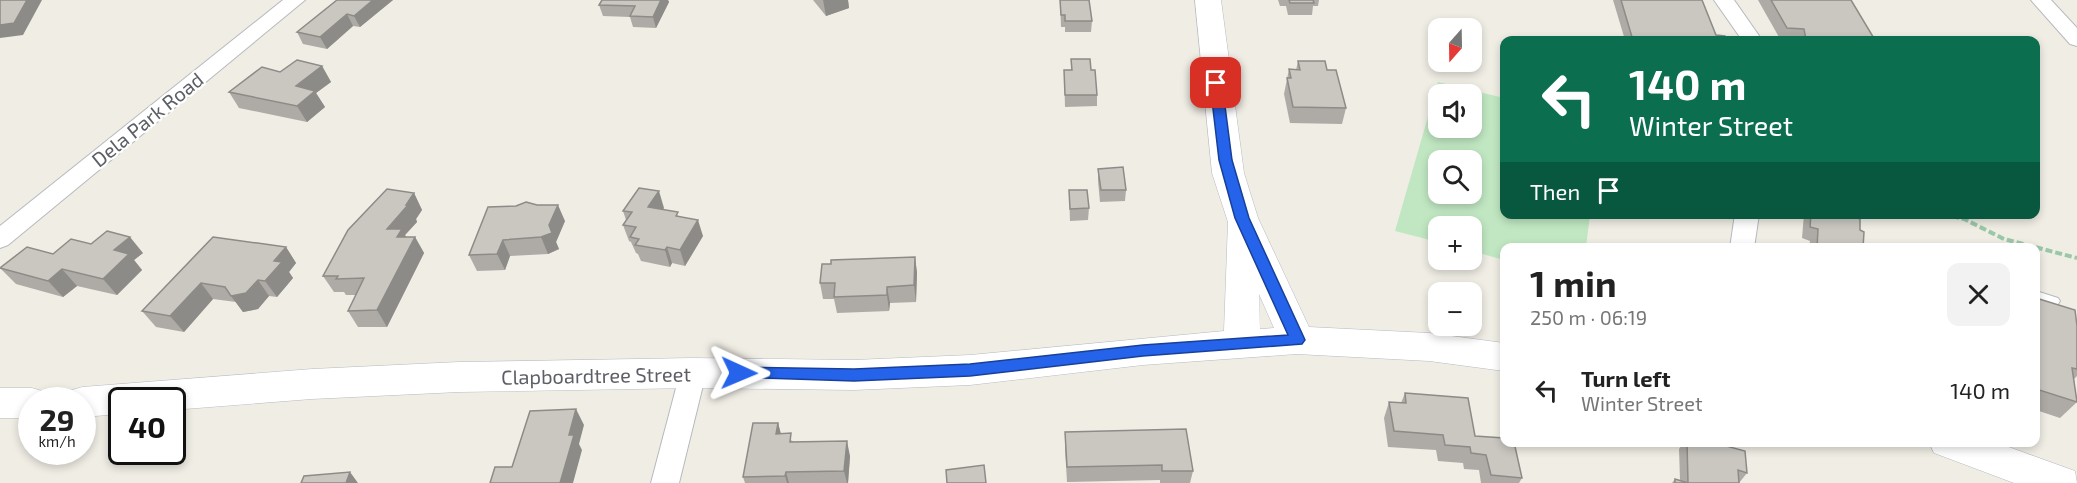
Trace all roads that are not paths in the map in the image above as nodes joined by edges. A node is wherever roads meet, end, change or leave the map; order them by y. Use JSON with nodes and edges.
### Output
{"nodes":[{"id":1,"x":295,"y":0,"type":"edge"},
{"id":2,"x":1208,"y":0,"type":"edge"},
{"id":3,"x":1724,"y":0,"type":"edge"},
{"id":4,"x":2041,"y":0,"type":"edge"},
{"id":5,"x":1749,"y":36,"type":"edge"},
{"id":6,"x":2077,"y":40,"type":"edge"},
{"id":7,"x":1242,"y":218,"type":"junction"},
{"id":8,"x":1746,"y":219,"type":"edge"},
{"id":9,"x":0,"y":239,"type":"edge"},
{"id":10,"x":1743,"y":243,"type":"edge"},
{"id":11,"x":2040,"y":297,"type":"edge"},
{"id":12,"x":2054,"y":301,"type":"edge"},
{"id":13,"x":1297,"y":340,"type":"junction"},
{"id":14,"x":1242,"y":342,"type":"junction"},
{"id":15,"x":1500,"y":356,"type":"edge"},
{"id":16,"x":693,"y":373,"type":"junction"},
{"id":17,"x":96,"y":401,"type":"edge"},
{"id":18,"x":0,"y":403,"type":"edge"},
{"id":19,"x":18,"y":403,"type":"edge"},
{"id":20,"x":1965,"y":447,"type":"edge"},
{"id":21,"x":665,"y":483,"type":"edge"},
{"id":22,"x":2061,"y":483,"type":"edge"}],
"edges":[{"from":1,"to":9,"type":"street","name":"Dela Park Road"},
{"from":2,"to":7,"type":"street"},
{"from":3,"to":5,"type":"street"},
{"from":4,"to":6,"type":"street"},
{"from":7,"to":13,"type":"street"},
{"from":7,"to":14,"type":"street"},
{"from":8,"to":10,"type":"street"},
{"from":11,"to":12,"type":"lane"},
{"from":13,"to":14,"type":"street","name":"Clapboardtree Street"},
{"from":13,"to":15,"type":"street","name":"Clapboardtree Street"},
{"from":14,"to":16,"type":"street","name":"Clapboardtree Street"},
{"from":16,"to":17,"type":"street","name":"Clapboardtree Street"},
{"from":16,"to":21,"type":"street"},
{"from":18,"to":19,"type":"street"},
{"from":20,"to":22,"type":"street"}]}
